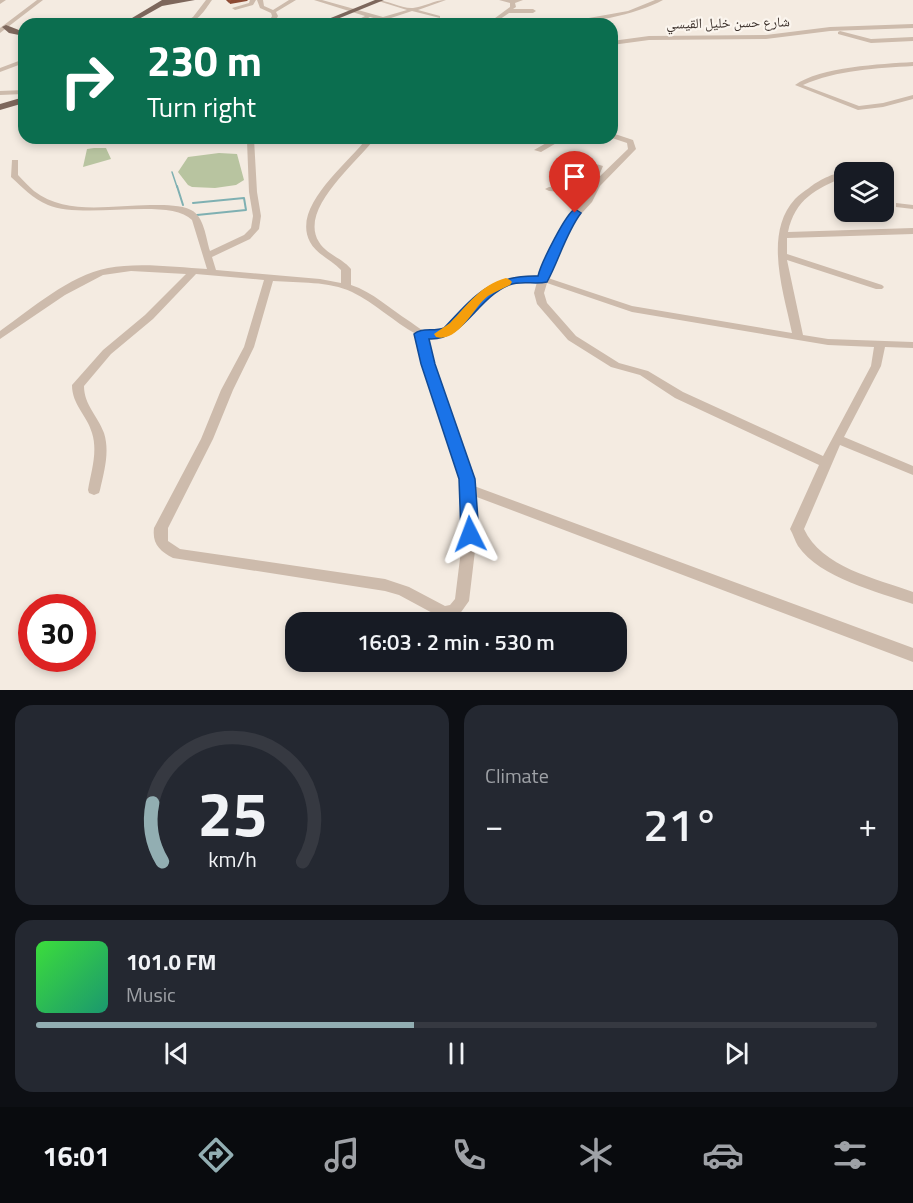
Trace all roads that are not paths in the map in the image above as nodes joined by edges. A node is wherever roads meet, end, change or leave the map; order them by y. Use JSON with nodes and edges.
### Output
{"nodes":[{"id":1,"x":40,"y":0,"type":"edge"},
{"id":2,"x":192,"y":0,"type":"edge"},
{"id":3,"x":209,"y":0,"type":"edge"},
{"id":4,"x":253,"y":0,"type":"edge"},
{"id":5,"x":260,"y":0,"type":"edge"},
{"id":6,"x":293,"y":0,"type":"edge"},
{"id":7,"x":317,"y":0,"type":"edge"},
{"id":8,"x":380,"y":0,"type":"edge"},
{"id":9,"x":439,"y":0,"type":"edge"},
{"id":10,"x":502,"y":0,"type":"edge"},
{"id":11,"x":520,"y":0,"type":"edge"},
{"id":12,"x":660,"y":0,"type":"edge"},
{"id":13,"x":164,"y":2,"type":"edge"},
{"id":14,"x":512,"y":2,"type":"junction"},
{"id":15,"x":235,"y":8,"type":"dead end"},
{"id":16,"x":411,"y":10,"type":"junction"},
{"id":17,"x":352,"y":11,"type":"junction"},
{"id":18,"x":509,"y":11,"type":"junction"},
{"id":19,"x":533,"y":11,"type":"dead end"},
{"id":20,"x":273,"y":12,"type":"junction"},
{"id":21,"x":368,"y":16,"type":"junction"},
{"id":22,"x":438,"y":17,"type":"dead end"},
{"id":23,"x":136,"y":18,"type":"edge"},
{"id":24,"x":195,"y":18,"type":"edge"},
{"id":25,"x":274,"y":18,"type":"edge"},
{"id":26,"x":334,"y":18,"type":"edge"},
{"id":27,"x":364,"y":18,"type":"edge"},
{"id":28,"x":377,"y":18,"type":"edge"},
{"id":29,"x":385,"y":18,"type":"edge"},
{"id":30,"x":499,"y":18,"type":"edge"},
{"id":31,"x":594,"y":18,"type":"edge"},
{"id":32,"x":913,"y":26,"type":"edge"},
{"id":33,"x":2,"y":28,"type":"edge"},
{"id":34,"x":844,"y":29,"type":"junction"},
{"id":35,"x":816,"y":31,"type":"junction"},
{"id":36,"x":18,"y":32,"type":"edge"},
{"id":37,"x":913,"y":39,"type":"edge"},
{"id":38,"x":618,"y":42,"type":"edge"},
{"id":39,"x":18,"y":63,"type":"edge"},
{"id":40,"x":913,"y":64,"type":"edge"},
{"id":41,"x":0,"y":70,"type":"edge"},
{"id":42,"x":18,"y":92,"type":"edge"},
{"id":43,"x":0,"y":93,"type":"edge"},
{"id":44,"x":913,"y":97,"type":"edge"},
{"id":45,"x":18,"y":102,"type":"edge"},
{"id":46,"x":0,"y":107,"type":"edge"},
{"id":47,"x":618,"y":137,"type":"edge"},
{"id":48,"x":251,"y":144,"type":"edge"},
{"id":49,"x":366,"y":144,"type":"edge"},
{"id":50,"x":550,"y":144,"type":"edge"},
{"id":51,"x":538,"y":150,"type":"dead end"},
{"id":52,"x":15,"y":162,"type":"dead end"},
{"id":53,"x":599,"y":166,"type":"dead end"},
{"id":54,"x":834,"y":178,"type":"edge"},
{"id":55,"x":549,"y":189,"type":"dead end"},
{"id":56,"x":593,"y":189,"type":"junction"},
{"id":57,"x":899,"y":205,"type":"dead end"},
{"id":58,"x":913,"y":207,"type":"edge"},
{"id":59,"x":913,"y":231,"type":"edge"},
{"id":60,"x":784,"y":235,"type":"junction"},
{"id":61,"x":208,"y":255,"type":"junction"},
{"id":62,"x":782,"y":255,"type":"junction"},
{"id":63,"x":194,"y":271,"type":"junction"},
{"id":64,"x":213,"y":272,"type":"junction"},
{"id":65,"x":269,"y":277,"type":"junction"},
{"id":66,"x":543,"y":279,"type":"junction"},
{"id":67,"x":346,"y":287,"type":"junction"},
{"id":68,"x":879,"y":287,"type":"dead end"},
{"id":69,"x":421,"y":334,"type":"junction"},
{"id":70,"x":0,"y":336,"type":"edge"},
{"id":71,"x":798,"y":336,"type":"junction"},
{"id":72,"x":880,"y":344,"type":"junction"},
{"id":73,"x":913,"y":345,"type":"edge"},
{"id":74,"x":837,"y":439,"type":"junction"},
{"id":75,"x":827,"y":463,"type":"junction"},
{"id":76,"x":913,"y":471,"type":"edge"},
{"id":77,"x":467,"y":488,"type":"junction"},
{"id":78,"x":94,"y":490,"type":"dead end"},
{"id":79,"x":913,"y":598,"type":"edge"},
{"id":80,"x":913,"y":655,"type":"edge"}],
"edges":[{"from":1,"to":33,"type":"street"},
{"from":2,"to":13,"type":"main road"},
{"from":3,"to":24,"type":"street"},
{"from":4,"to":15,"type":"street"},
{"from":5,"to":20,"type":"street"},
{"from":6,"to":20,"type":"street"},
{"from":7,"to":17,"type":"street"},
{"from":8,"to":16,"type":"street"},
{"from":8,"to":17,"type":"main road"},
{"from":9,"to":16,"type":"street"},
{"from":10,"to":14,"type":"street"},
{"from":11,"to":14,"type":"street"},
{"from":12,"to":31,"type":"street"},
{"from":13,"to":23,"type":"main road"},
{"from":14,"to":18,"type":"street"},
{"from":16,"to":22,"type":"street"},
{"from":16,"to":29,"type":"street"},
{"from":17,"to":21,"type":"street"},
{"from":17,"to":26,"type":"main road"},
{"from":18,"to":19,"type":"street"},
{"from":18,"to":30,"type":"street"},
{"from":20,"to":25,"type":"street"},
{"from":21,"to":27,"type":"street"},
{"from":21,"to":28,"type":"street"},
{"from":32,"to":34,"type":"street"},
{"from":33,"to":36,"type":"main road"},
{"from":34,"to":35,"type":"street","name":"شارع حسن خليل القيسي"},
{"from":34,"to":37,"type":"street"},
{"from":35,"to":37,"type":"street"},
{"from":35,"to":38,"type":"street","name":"شارع حسن خليل القيسي"},
{"from":39,"to":41,"type":"street"},
{"from":40,"to":44,"type":"street"},
{"from":42,"to":43,"type":"street"},
{"from":45,"to":46,"type":"main road"},
{"from":47,"to":56,"type":"street"},
{"from":48,"to":61,"type":"street"},
{"from":49,"to":67,"type":"street"},
{"from":50,"to":51,"type":"street"},
{"from":52,"to":61,"type":"street"},
{"from":53,"to":56,"type":"street"},
{"from":54,"to":60,"type":"street"},
{"from":55,"to":56,"type":"street"},
{"from":56,"to":66,"type":"street"},
{"from":57,"to":58,"type":"street"},
{"from":59,"to":60,"type":"street"},
{"from":60,"to":62,"type":"street"},
{"from":61,"to":64,"type":"street"},
{"from":62,"to":68,"type":"street"},
{"from":62,"to":71,"type":"street"},
{"from":63,"to":64,"type":"street"},
{"from":63,"to":70,"type":"street"},
{"from":63,"to":78,"type":"street"},
{"from":64,"to":65,"type":"street"},
{"from":65,"to":67,"type":"street"},
{"from":65,"to":77,"type":"street"},
{"from":66,"to":69,"type":"street"},
{"from":66,"to":71,"type":"street"},
{"from":66,"to":75,"type":"street"},
{"from":67,"to":69,"type":"street"},
{"from":69,"to":77,"type":"street"},
{"from":71,"to":72,"type":"street"},
{"from":72,"to":73,"type":"street"},
{"from":72,"to":74,"type":"street"},
{"from":74,"to":75,"type":"street"},
{"from":74,"to":76,"type":"street"},
{"from":75,"to":79,"type":"street"},
{"from":77,"to":80,"type":"street"}]}
